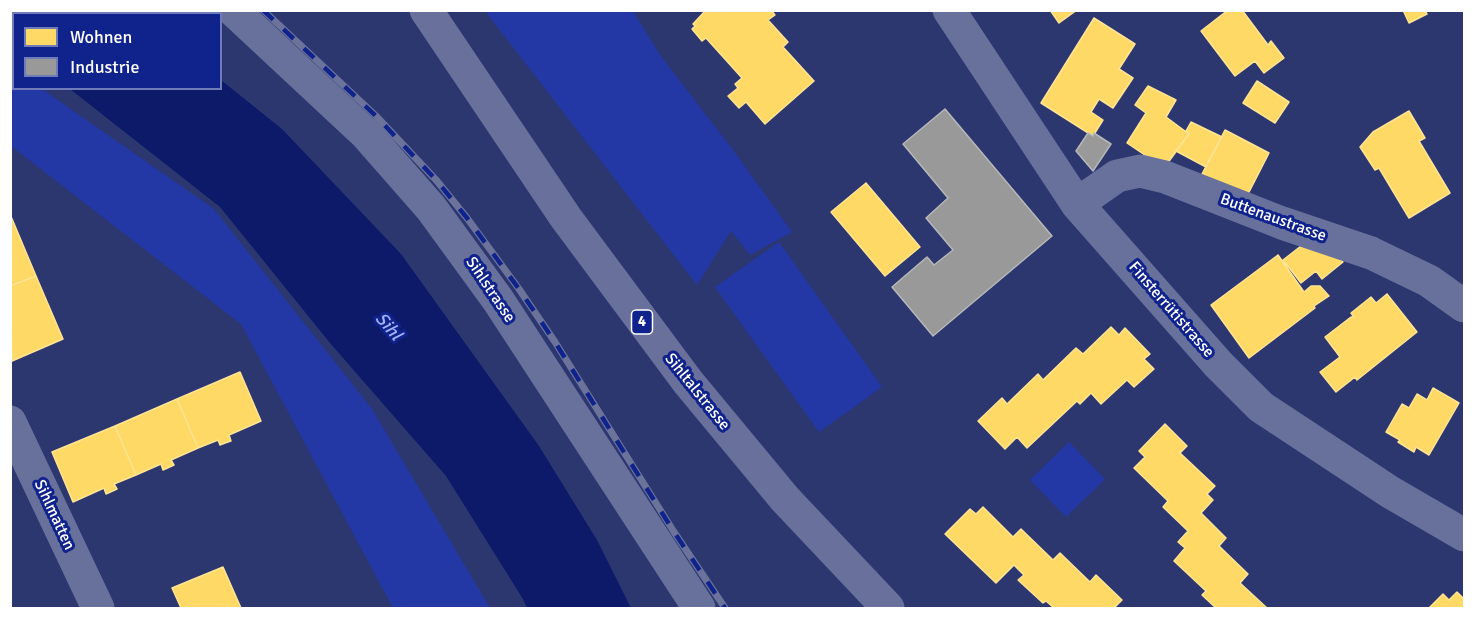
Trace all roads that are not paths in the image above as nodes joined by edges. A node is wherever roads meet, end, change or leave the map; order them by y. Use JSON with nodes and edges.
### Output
{"nodes":[{"id":1,"x":233,"y":10,"type":"edge"},
{"id":2,"x":426,"y":10,"type":"edge"},
{"id":3,"x":949,"y":10,"type":"edge"},
{"id":4,"x":1077,"y":204,"type":"junction"},
{"id":5,"x":1464,"y":306,"type":"edge"},
{"id":6,"x":10,"y":422,"type":"edge"},
{"id":7,"x":1464,"y":535,"type":"edge"},
{"id":8,"x":98,"y":609,"type":"edge"},
{"id":9,"x":699,"y":609,"type":"edge"},
{"id":10,"x":888,"y":609,"type":"edge"}],
"edges":[{"from":1,"to":9,"type":"street","name":"Sihlstrasse"},
{"from":2,"to":10,"type":"main road","name":"Sihltalstrasse","number":"4"},
{"from":3,"to":4,"type":"street","name":"Finsterrütistrasse"},
{"from":4,"to":5,"type":"street","name":"Buttenaustrasse"},
{"from":4,"to":7,"type":"street","name":"Finsterrütistrasse"},
{"from":6,"to":8,"type":"street","name":"Sihlmatten"}]}
